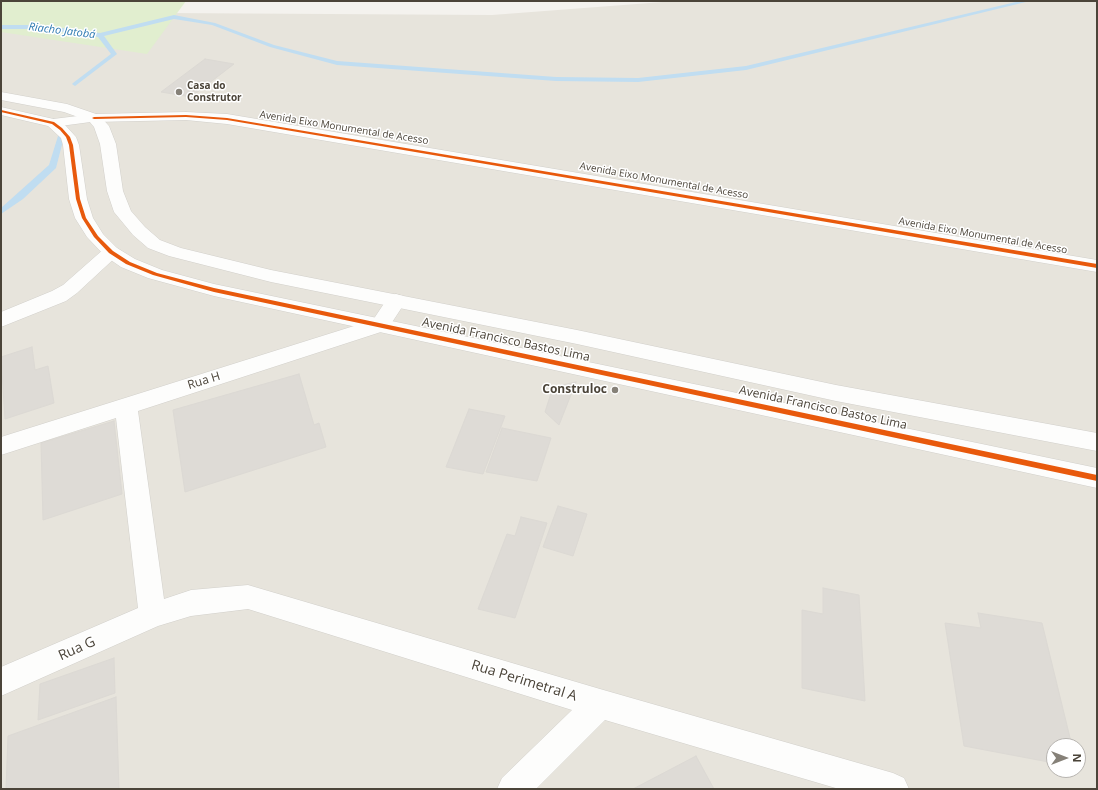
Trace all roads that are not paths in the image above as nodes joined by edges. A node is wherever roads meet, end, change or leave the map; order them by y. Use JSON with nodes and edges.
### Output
{"nodes":[{"id":1,"x":1,"y":96,"type":"edge"},
{"id":2,"x":1,"y":111,"type":"edge"},
{"id":3,"x":94,"y":118,"type":"junction"},
{"id":4,"x":53,"y":123,"type":"junction"},
{"id":5,"x":111,"y":252,"type":"junction"},
{"id":6,"x":1097,"y":266,"type":"edge"},
{"id":7,"x":396,"y":301,"type":"junction"},
{"id":8,"x":1,"y":320,"type":"edge"},
{"id":9,"x":380,"y":325,"type":"junction"},
{"id":10,"x":126,"y":405,"type":"junction"},
{"id":11,"x":1097,"y":442,"type":"edge"},
{"id":12,"x":1,"y":446,"type":"edge"},
{"id":13,"x":1097,"y":478,"type":"edge"},
{"id":14,"x":153,"y":615,"type":"junction"},
{"id":15,"x":1,"y":682,"type":"edge"},
{"id":16,"x":600,"y":704,"type":"junction"},
{"id":17,"x":513,"y":789,"type":"edge"},
{"id":18,"x":893,"y":789,"type":"edge"}],
"edges":[{"from":1,"to":3,"type":"street"},
{"from":2,"to":4,"type":"street"},
{"from":3,"to":4,"type":"lane"},
{"from":3,"to":6,"type":"street","name":"Avenida Eixo Monumental de Acesso"},
{"from":3,"to":7,"type":"street","name":"Avenida Francisco Bastos Lima"},
{"from":4,"to":5,"type":"street","name":"Avenida Francisco Bastos Lima"},
{"from":5,"to":8,"type":"street"},
{"from":5,"to":9,"type":"street","name":"Avenida Francisco Bastos Lima"},
{"from":7,"to":9,"type":"street"},
{"from":7,"to":11,"type":"street","name":"Avenida Francisco Bastos Lima"},
{"from":9,"to":10,"type":"street","name":"Rua H"},
{"from":9,"to":13,"type":"street","name":"Avenida Francisco Bastos Lima"},
{"from":10,"to":12,"type":"street","name":"Rua H"},
{"from":10,"to":14,"type":"street"},
{"from":14,"to":15,"type":"street","name":"Rua G"},
{"from":14,"to":16,"type":"street","name":"Rua Perimetral A"},
{"from":16,"to":17,"type":"street"},
{"from":16,"to":18,"type":"street","name":"Rua Perimetral A"}]}
